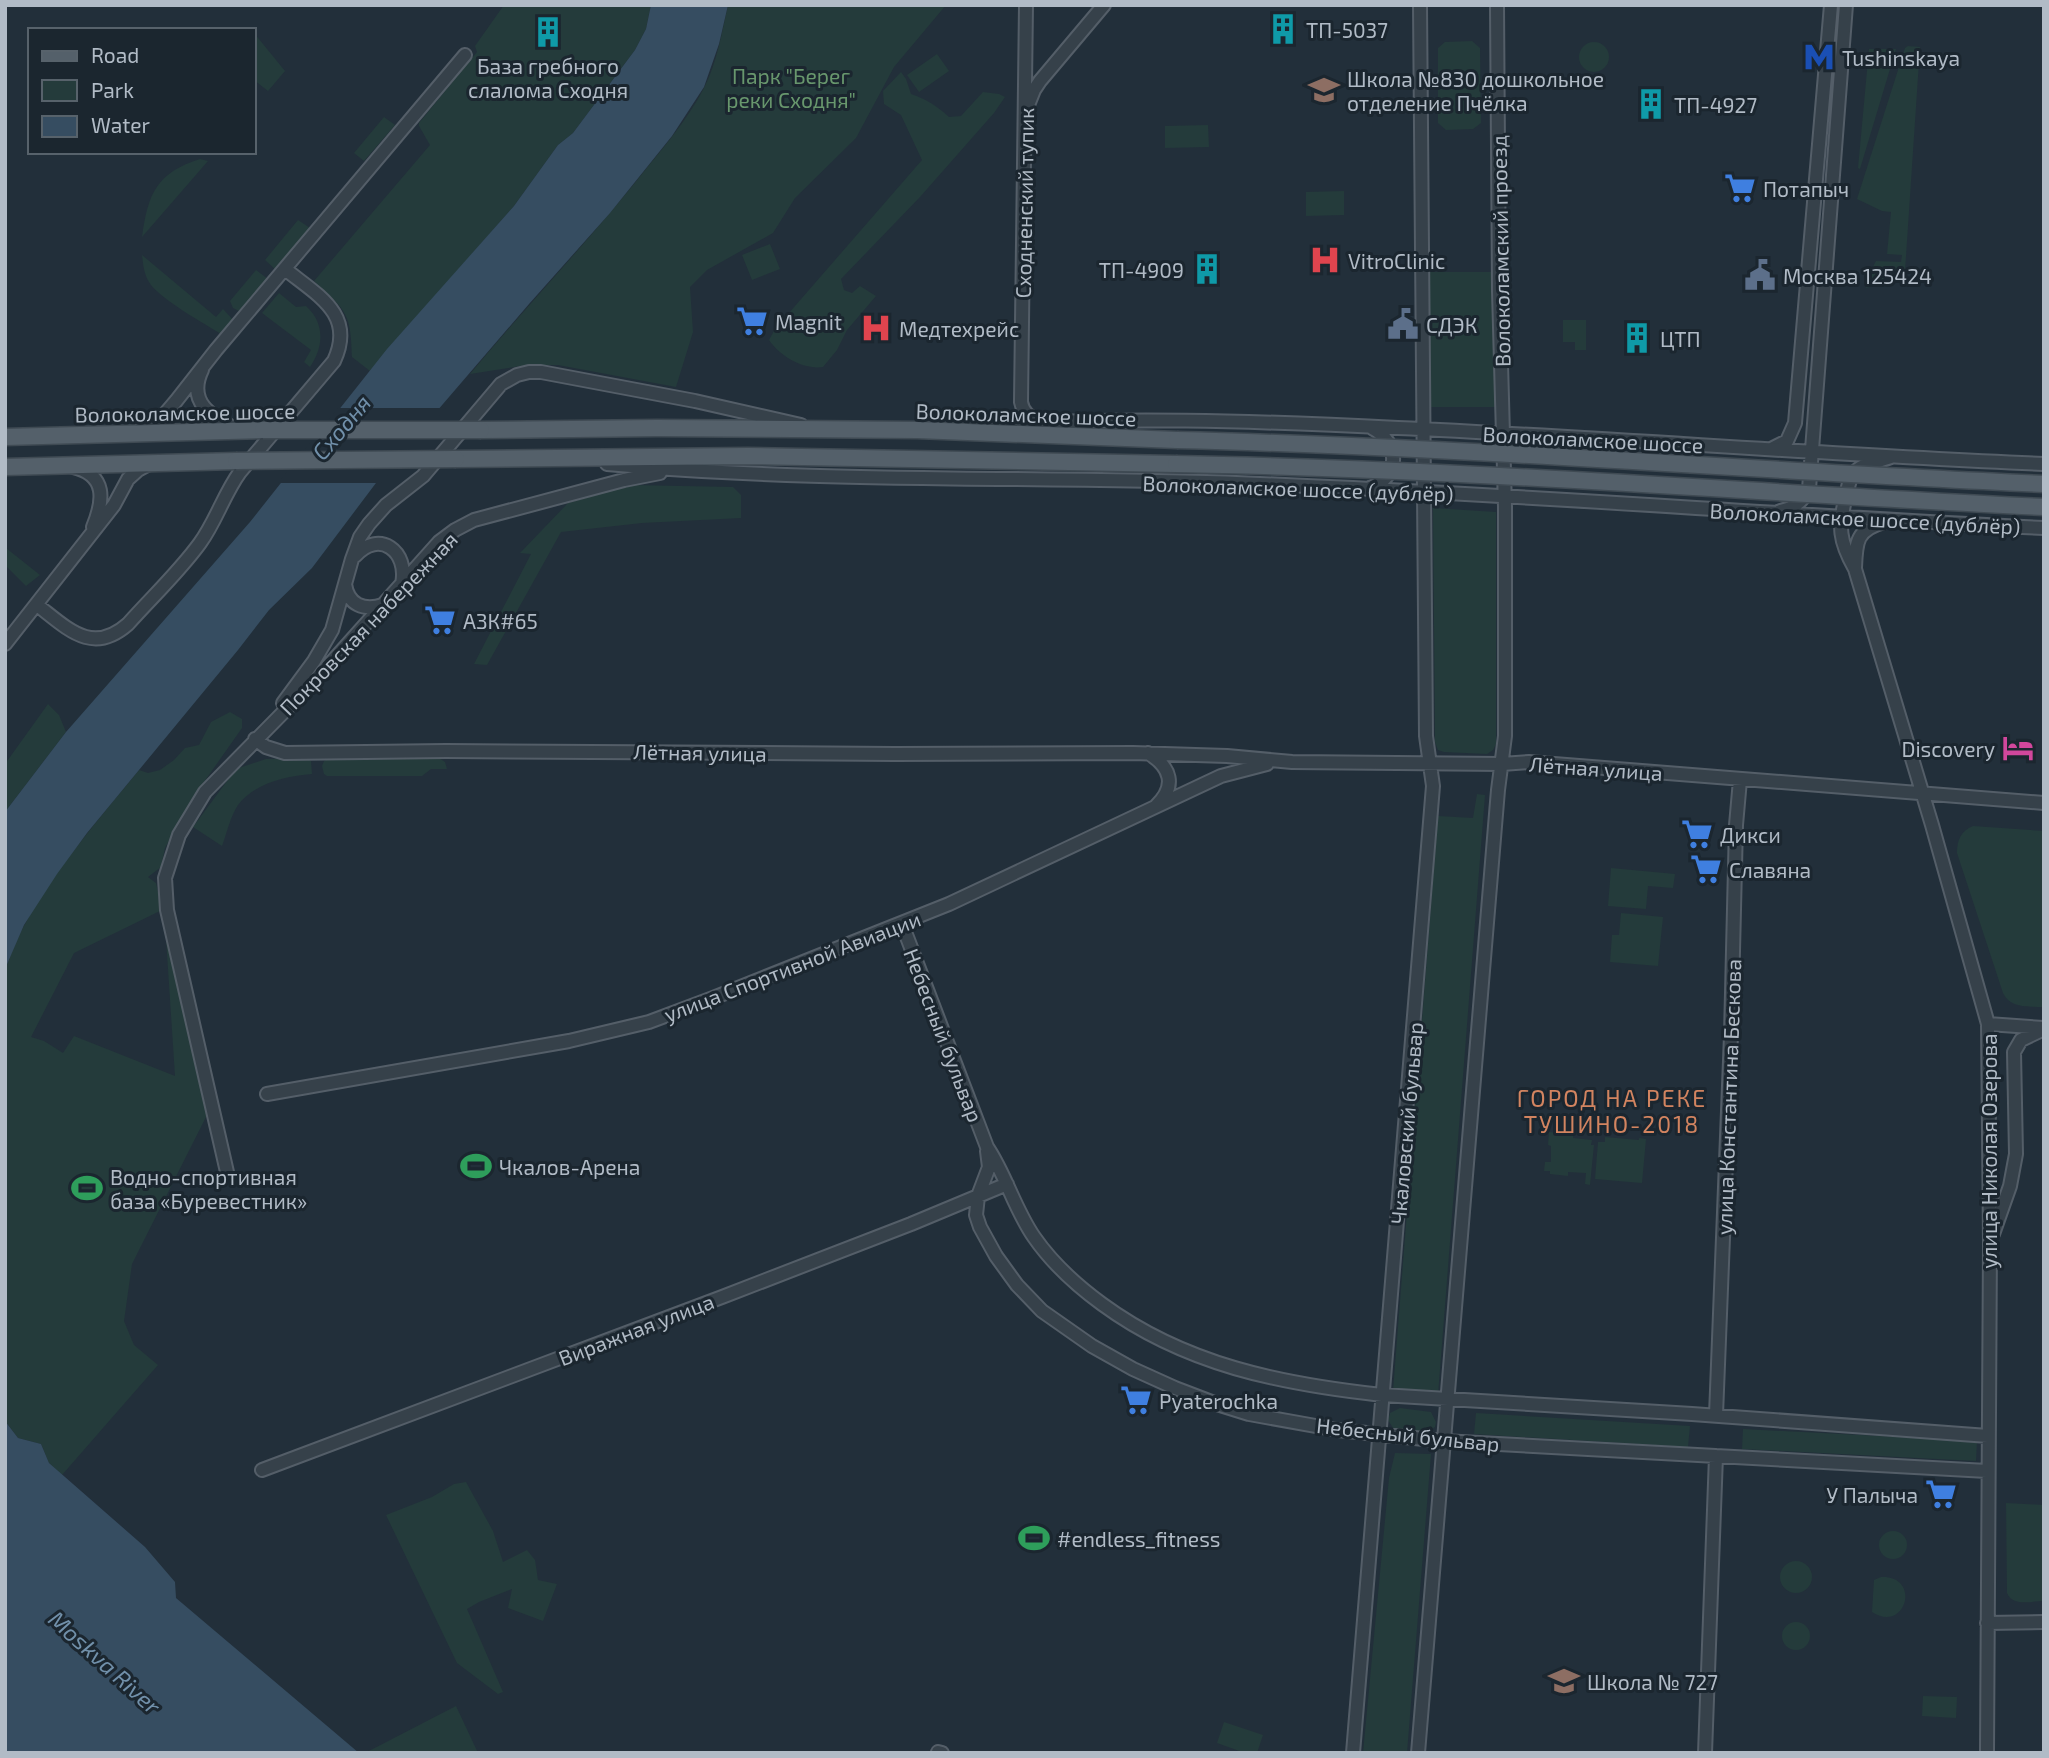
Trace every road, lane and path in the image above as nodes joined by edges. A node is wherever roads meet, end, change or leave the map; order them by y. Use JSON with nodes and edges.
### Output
{"nodes":[{"id":1,"x":1026,"y":5,"type":"edge"},
{"id":2,"x":1104,"y":5,"type":"edge"},
{"id":3,"x":1420,"y":5,"type":"edge"},
{"id":4,"x":1497,"y":5,"type":"edge"},
{"id":5,"x":1831,"y":5,"type":"edge"},
{"id":6,"x":1846,"y":5,"type":"edge"},
{"id":7,"x":465,"y":55,"type":"dead end"},
{"id":8,"x":1026,"y":112,"type":"junction"},
{"id":9,"x":285,"y":269,"type":"junction"},
{"id":10,"x":207,"y":361,"type":"junction"},
{"id":11,"x":1021,"y":402,"type":"junction"},
{"id":12,"x":1048,"y":422,"type":"junction"},
{"id":13,"x":995,"y":424,"type":"junction"},
{"id":14,"x":1369,"y":426,"type":"junction"},
{"id":15,"x":822,"y":429,"type":"junction"},
{"id":16,"x":1423,"y":429,"type":"junction"},
{"id":17,"x":917,"y":430,"type":"junction"},
{"id":18,"x":238,"y":431,"type":"junction"},
{"id":19,"x":134,"y":433,"type":"junction"},
{"id":20,"x":1503,"y":433,"type":"junction"},
{"id":21,"x":5,"y":437,"type":"edge"},
{"id":22,"x":1770,"y":449,"type":"junction"},
{"id":23,"x":1812,"y":451,"type":"junction"},
{"id":24,"x":1891,"y":457,"type":"junction"},
{"id":25,"x":553,"y":458,"type":"junction"},
{"id":26,"x":152,"y":463,"type":"junction"},
{"id":27,"x":2044,"y":464,"type":"edge"},
{"id":28,"x":63,"y":465,"type":"junction"},
{"id":29,"x":5,"y":467,"type":"edge"},
{"id":30,"x":692,"y":470,"type":"junction"},
{"id":31,"x":2044,"y":484,"type":"edge"},
{"id":32,"x":1366,"y":489,"type":"junction"},
{"id":33,"x":1423,"y":492,"type":"junction"},
{"id":34,"x":1505,"y":496,"type":"junction"},
{"id":35,"x":2044,"y":507,"type":"edge"},
{"id":36,"x":1777,"y":513,"type":"junction"},
{"id":37,"x":1841,"y":516,"type":"junction"},
{"id":38,"x":1892,"y":519,"type":"junction"},
{"id":39,"x":2044,"y":528,"type":"edge"},
{"id":40,"x":87,"y":540,"type":"junction"},
{"id":41,"x":352,"y":559,"type":"junction"},
{"id":42,"x":1855,"y":569,"type":"junction"},
{"id":43,"x":345,"y":583,"type":"junction"},
{"id":44,"x":402,"y":584,"type":"junction"},
{"id":45,"x":37,"y":605,"type":"junction"},
{"id":46,"x":383,"y":605,"type":"junction"},
{"id":47,"x":5,"y":644,"type":"edge"},
{"id":48,"x":255,"y":739,"type":"junction"},
{"id":49,"x":1148,"y":753,"type":"junction"},
{"id":50,"x":1292,"y":762,"type":"junction"},
{"id":51,"x":1429,"y":762,"type":"junction"},
{"id":52,"x":1502,"y":764,"type":"junction"},
{"id":53,"x":1740,"y":780,"type":"junction"},
{"id":54,"x":1922,"y":793,"type":"junction"},
{"id":55,"x":2044,"y":803,"type":"edge"},
{"id":56,"x":1155,"y":807,"type":"junction"},
{"id":57,"x":902,"y":924,"type":"junction"},
{"id":58,"x":1987,"y":1024,"type":"junction"},
{"id":59,"x":2044,"y":1029,"type":"edge"},
{"id":60,"x":267,"y":1094,"type":"dead end"},
{"id":61,"x":987,"y":1147,"type":"junction"},
{"id":62,"x":227,"y":1172,"type":"dead end"},
{"id":63,"x":1007,"y":1184,"type":"junction"},
{"id":64,"x":978,"y":1196,"type":"junction"},
{"id":65,"x":1990,"y":1244,"type":"junction"},
{"id":66,"x":1382,"y":1395,"type":"junction"},
{"id":67,"x":1447,"y":1400,"type":"junction"},
{"id":68,"x":1716,"y":1416,"type":"junction"},
{"id":69,"x":1380,"y":1434,"type":"junction"},
{"id":70,"x":1988,"y":1436,"type":"junction"},
{"id":71,"x":1443,"y":1441,"type":"junction"},
{"id":72,"x":1716,"y":1456,"type":"junction"},
{"id":73,"x":262,"y":1470,"type":"dead end"},
{"id":74,"x":1987,"y":1471,"type":"junction"},
{"id":75,"x":2044,"y":1622,"type":"edge"},
{"id":76,"x":1987,"y":1623,"type":"junction"},
{"id":77,"x":1353,"y":1753,"type":"edge"},
{"id":78,"x":1418,"y":1753,"type":"edge"},
{"id":79,"x":1705,"y":1753,"type":"edge"},
{"id":80,"x":1987,"y":1753,"type":"edge"}],
"edges":[{"from":1,"to":8,"type":"street","name":"Сходненский тупик"},
{"from":2,"to":8,"type":"street"},
{"from":3,"to":16,"type":"street"},
{"from":4,"to":20,"type":"street","name":"Волоколамский проезд"},
{"from":5,"to":22,"type":"street"},
{"from":6,"to":23,"type":"street"},
{"from":7,"to":9,"type":"street"},
{"from":8,"to":11,"type":"street","name":"Сходненский тупик"},
{"from":9,"to":10,"type":"street"},
{"from":9,"to":45,"type":"street"},
{"from":10,"to":18,"type":"street"},
{"from":10,"to":19,"type":"street"},
{"from":11,"to":12,"type":"street"},
{"from":11,"to":13,"type":"street"},
{"from":12,"to":13,"type":"street"},
{"from":12,"to":14,"type":"street"},
{"from":13,"to":17,"type":"street"},
{"from":14,"to":16,"type":"street"},
{"from":14,"to":32,"type":"street"},
{"from":15,"to":17,"type":"main road","name":"Волоколамское шоссе"},
{"from":15,"to":18,"type":"main road","name":"Волоколамское шоссе","bridge":true},
{"from":15,"to":41,"type":"street","name":"Покровская набережная"},
{"from":16,"to":20,"type":"street"},
{"from":16,"to":33,"type":"street"},
{"from":17,"to":31,"type":"main road","name":"Волоколамское шоссе","bridge":true},
{"from":18,"to":19,"type":"main road","name":"Волоколамское шоссе"},
{"from":19,"to":21,"type":"main road","name":"Волоколамское шоссе"},
{"from":20,"to":22,"type":"street"},
{"from":20,"to":34,"type":"street","name":"Волоколамский проезд"},
{"from":22,"to":23,"type":"street"},
{"from":23,"to":24,"type":"street"},
{"from":23,"to":36,"type":"street"},
{"from":24,"to":27,"type":"street"},
{"from":24,"to":37,"type":"street","name":"улица Николая Озерова"},
{"from":25,"to":26,"type":"main road","name":"Волоколамское шоссе","bridge":true},
{"from":25,"to":30,"type":"street","name":"Волоколамское шоссе (дублёр)"},
{"from":25,"to":35,"type":"main road","name":"Волоколамское шоссе","bridge":true},
{"from":26,"to":28,"type":"main road","name":"Волоколамское шоссе"},
{"from":26,"to":40,"type":"street"},
{"from":28,"to":29,"type":"main road","name":"Волоколамское шоссе"},
{"from":28,"to":40,"type":"street"},
{"from":30,"to":32,"type":"street","name":"Волоколамское шоссе (дублёр)"},
{"from":30,"to":44,"type":"street","name":"Покровская набережная"},
{"from":32,"to":33,"type":"street","name":"Волоколамское шоссе (дублёр)"},
{"from":33,"to":34,"type":"street","name":"Волоколамское шоссе (дублёр)"},
{"from":33,"to":51,"type":"street","name":"Чкаловский бульвар"},
{"from":34,"to":36,"type":"street","name":"Волоколамское шоссе (дублёр)"},
{"from":34,"to":52,"type":"street"},
{"from":36,"to":37,"type":"street","name":"Волоколамское шоссе (дублёр)"},
{"from":37,"to":38,"type":"street","name":"Волоколамское шоссе (дублёр)"},
{"from":37,"to":42,"type":"street","name":"улица Николая Озерова"},
{"from":38,"to":39,"type":"street","name":"Волоколамское шоссе (дублёр)"},
{"from":38,"to":42,"type":"street","name":"улица Николая Озерова"},
{"from":40,"to":45,"type":"street"},
{"from":41,"to":43,"type":"street","name":"Покровская набережная"},
{"from":41,"to":44,"type":"street"},
{"from":42,"to":54,"type":"street","name":"улица Николая Озерова"},
{"from":43,"to":46,"type":"street"},
{"from":43,"to":48,"type":"street","name":"Покровская набережная"},
{"from":44,"to":46,"type":"street","name":"Покровская набережная"},
{"from":45,"to":47,"type":"street"},
{"from":46,"to":48,"type":"street","name":"Покровская набережная"},
{"from":48,"to":49,"type":"street","name":"Лётная улица"},
{"from":48,"to":62,"type":"street","name":"Покровская набережная"},
{"from":49,"to":50,"type":"street","name":"Лётная улица"},
{"from":49,"to":56,"type":"street"},
{"from":50,"to":51,"type":"street","name":"Лётная улица"},
{"from":50,"to":56,"type":"street","name":"улица Спортивной Авиации"},
{"from":51,"to":52,"type":"street","name":"Лётная улица"},
{"from":51,"to":66,"type":"street","name":"Чкаловский бульвар"},
{"from":52,"to":53,"type":"street","name":"Лётная улица"},
{"from":52,"to":67,"type":"street"},
{"from":53,"to":54,"type":"street","name":"Лётная улица"},
{"from":53,"to":68,"type":"street","name":"улица Константина Бескова"},
{"from":54,"to":55,"type":"street","name":"Лётная улица"},
{"from":54,"to":58,"type":"street","name":"улица Николая Озерова"},
{"from":56,"to":57,"type":"street","name":"улица Спортивной Авиации"},
{"from":57,"to":60,"type":"street","name":"улица Спортивной Авиации"},
{"from":57,"to":61,"type":"street","name":"Небесный бульвар"},
{"from":58,"to":59,"type":"street"},
{"from":58,"to":65,"type":"street","name":"улица Николая Озерова"},
{"from":59,"to":65,"type":"street"},
{"from":61,"to":63,"type":"street","name":"Небесный бульвар"},
{"from":61,"to":64,"type":"street","name":"Небесный бульвар"},
{"from":63,"to":64,"type":"street","name":"Виражная улица"},
{"from":63,"to":66,"type":"street","name":"Небесный бульвар"},
{"from":64,"to":69,"type":"street","name":"Небесный бульвар"},
{"from":64,"to":73,"type":"street","name":"Виражная улица"},
{"from":65,"to":70,"type":"street","name":"улица Николая Озерова"},
{"from":66,"to":67,"type":"street","name":"Небесный бульвар"},
{"from":66,"to":69,"type":"street","name":"Чкаловский бульвар"},
{"from":67,"to":68,"type":"street","name":"Небесный бульвар"},
{"from":67,"to":71,"type":"street"},
{"from":68,"to":70,"type":"street","name":"Небесный бульвар"},
{"from":69,"to":71,"type":"street","name":"Небесный бульвар"},
{"from":69,"to":77,"type":"street","name":"Чкаловский бульвар"},
{"from":70,"to":74,"type":"street","name":"улица Николая Озерова"},
{"from":71,"to":72,"type":"street","name":"Небесный бульвар"},
{"from":71,"to":78,"type":"street"},
{"from":72,"to":74,"type":"street","name":"Небесный бульвар"},
{"from":72,"to":79,"type":"street"},
{"from":74,"to":76,"type":"street","name":"улица Николая Озерова"},
{"from":75,"to":76,"type":"street"},
{"from":76,"to":80,"type":"street","name":"улица Николая Озерова"}]}
